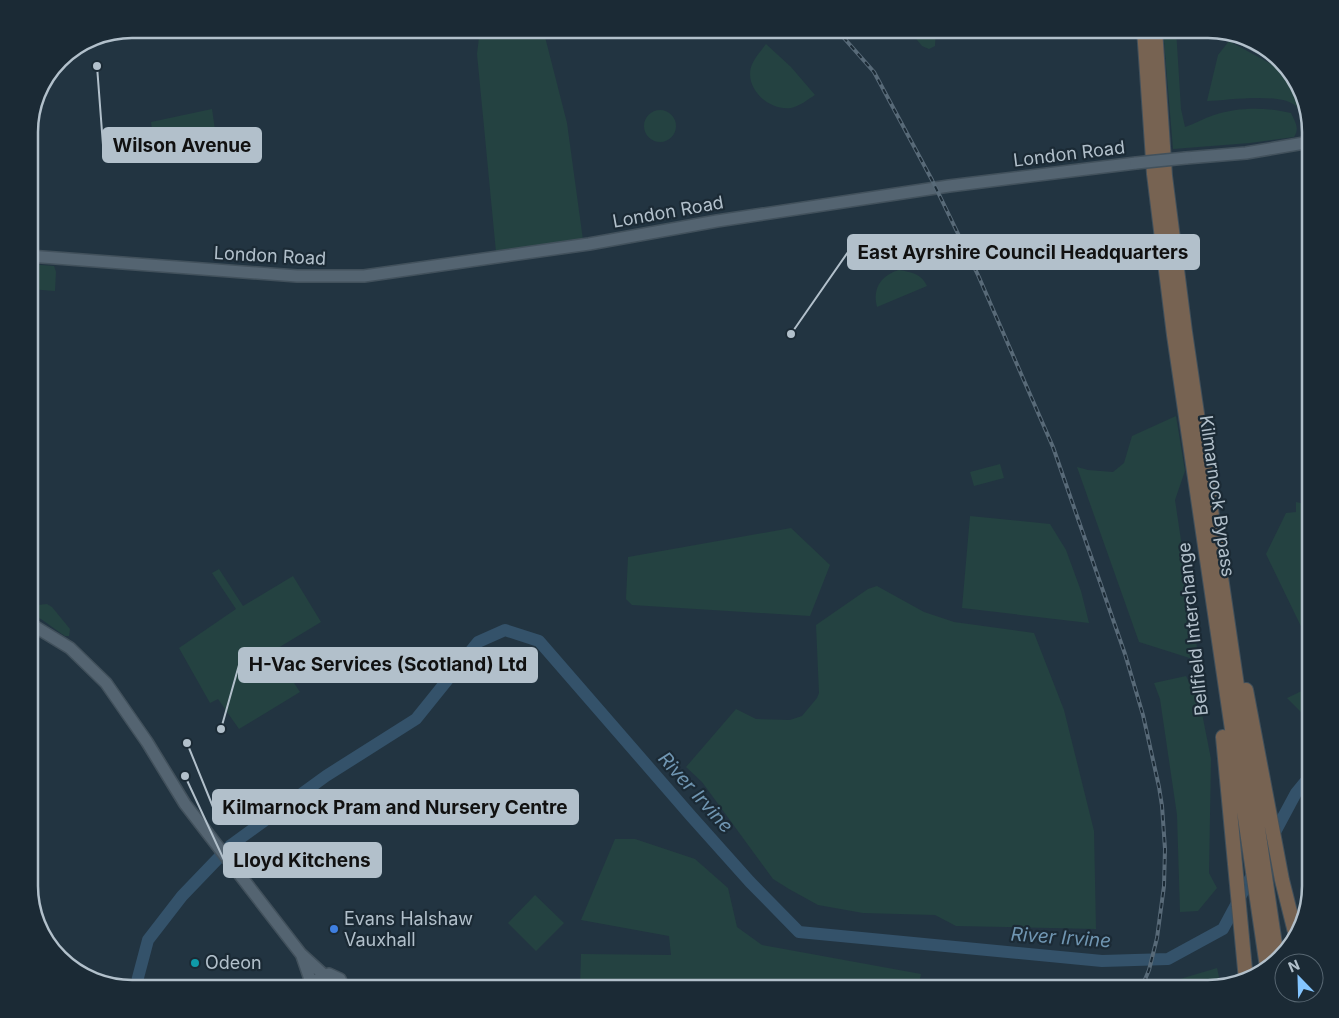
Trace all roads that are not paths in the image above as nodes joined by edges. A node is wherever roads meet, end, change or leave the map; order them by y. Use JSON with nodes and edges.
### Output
{"nodes":[{"id":1,"x":1145,"y":38,"type":"edge"},
{"id":2,"x":1156,"y":38,"type":"edge"},
{"id":3,"x":1302,"y":143,"type":"edge"},
{"id":4,"x":38,"y":257,"type":"edge"},
{"id":5,"x":1203,"y":493,"type":"junction"},
{"id":6,"x":38,"y":628,"type":"edge"},
{"id":7,"x":1293,"y":925,"type":"edge"},
{"id":8,"x":1276,"y":951,"type":"edge"},
{"id":9,"x":301,"y":954,"type":"junction"},
{"id":10,"x":1266,"y":960,"type":"edge"},
{"id":11,"x":1245,"y":972,"type":"edge"},
{"id":12,"x":324,"y":975,"type":"junction"},
{"id":13,"x":311,"y":981,"type":"edge"},
{"id":14,"x":316,"y":981,"type":"edge"},
{"id":15,"x":341,"y":981,"type":"edge"}],
"edges":[{"from":1,"to":5,"type":"highway","name":"Kilmarnock Bypass"},
{"from":2,"to":5,"type":"highway","name":"Kilmarnock Bypass"},
{"from":3,"to":4,"type":"main road","name":"London Road","bridge":true},
{"from":5,"to":7,"type":"highway"},
{"from":5,"to":8,"type":"highway","name":"Kilmarnock Bypass"},
{"from":5,"to":10,"type":"highway","name":"Kilmarnock Bypass"},
{"from":5,"to":11,"type":"highway","name":"Bellfield Interchange"},
{"from":6,"to":9,"type":"main road"},
{"from":9,"to":12,"type":"main road"},
{"from":9,"to":13,"type":"main road"},
{"from":12,"to":14,"type":"main road"},
{"from":12,"to":15,"type":"main road"}]}
